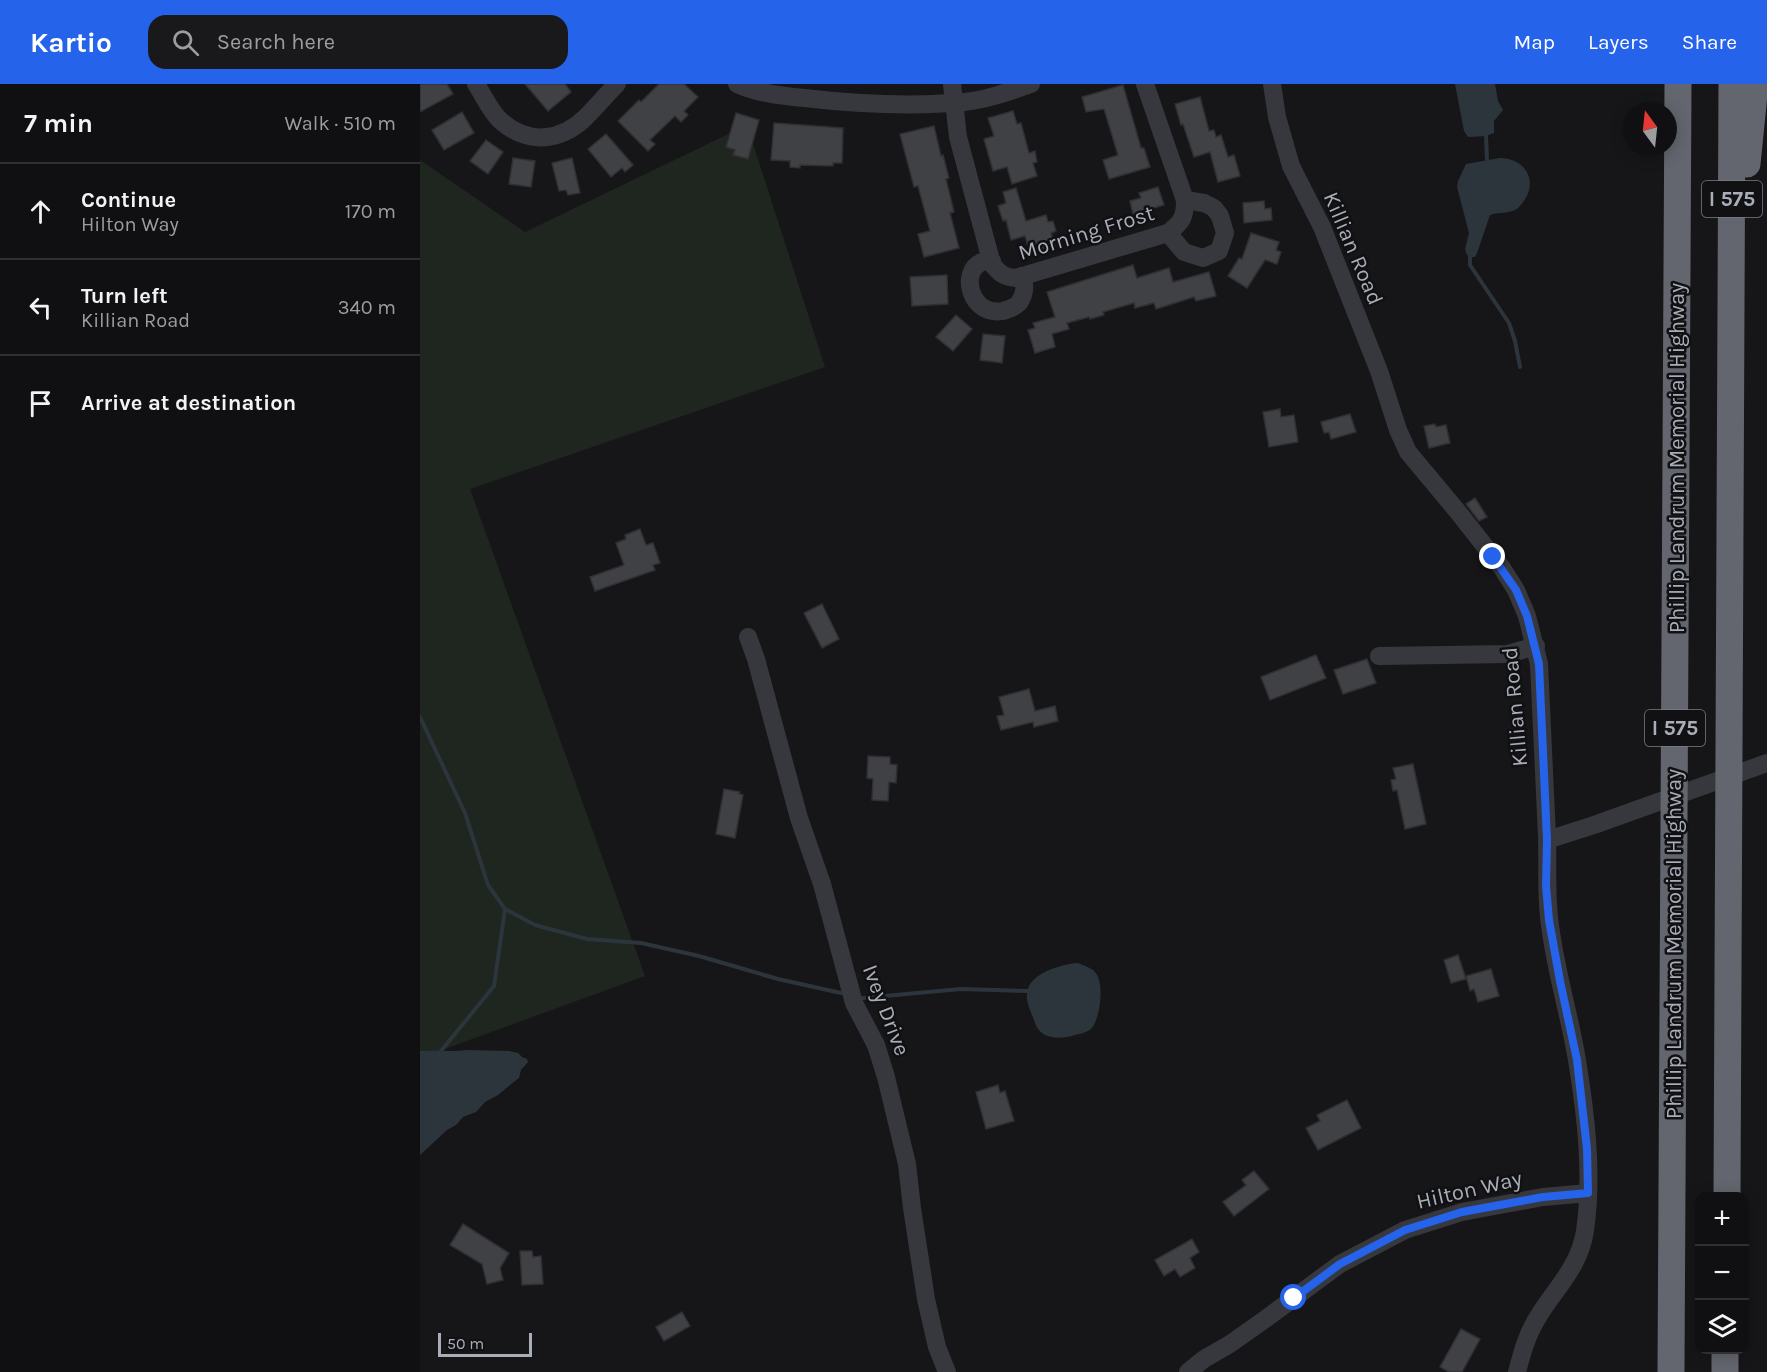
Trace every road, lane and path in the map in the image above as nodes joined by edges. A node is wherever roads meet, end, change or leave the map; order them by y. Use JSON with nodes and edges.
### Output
{"nodes":[{"id":1,"x":476,"y":84,"type":"edge"},
{"id":2,"x":617,"y":84,"type":"edge"},
{"id":3,"x":736,"y":84,"type":"edge"},
{"id":4,"x":952,"y":84,"type":"edge"},
{"id":5,"x":1031,"y":84,"type":"edge"},
{"id":6,"x":1145,"y":84,"type":"edge"},
{"id":7,"x":1272,"y":84,"type":"edge"},
{"id":8,"x":1678,"y":84,"type":"edge"},
{"id":9,"x":1732,"y":84,"type":"edge"},
{"id":10,"x":1755,"y":84,"type":"edge"},
{"id":11,"x":954,"y":102,"type":"junction"},
{"id":12,"x":1185,"y":200,"type":"junction"},
{"id":13,"x":1168,"y":233,"type":"junction"},
{"id":14,"x":996,"y":268,"type":"junction"},
{"id":15,"x":1023,"y":276,"type":"junction"},
{"id":16,"x":1732,"y":314,"type":"junction"},
{"id":17,"x":748,"y":637,"type":"dead end"},
{"id":18,"x":1536,"y":646,"type":"junction"},
{"id":19,"x":1379,"y":656,"type":"dead end"},
{"id":20,"x":1767,"y":763,"type":"edge"},
{"id":21,"x":1547,"y":840,"type":"junction"},
{"id":22,"x":1727,"y":1192,"type":"edge"},
{"id":23,"x":1588,"y":1193,"type":"junction"},
{"id":24,"x":1725,"y":1354,"type":"edge"},
{"id":25,"x":947,"y":1372,"type":"edge"},
{"id":26,"x":1188,"y":1372,"type":"edge"},
{"id":27,"x":1517,"y":1372,"type":"edge"},
{"id":28,"x":1671,"y":1372,"type":"edge"},
{"id":29,"x":1725,"y":1372,"type":"edge"}],
"edges":[{"from":1,"to":2,"type":"street"},
{"from":3,"to":11,"type":"street"},
{"from":4,"to":11,"type":"street"},
{"from":5,"to":11,"type":"street"},
{"from":6,"to":12,"type":"street","name":"Morning Frost"},
{"from":7,"to":18,"type":"street","name":"Killian Road"},
{"from":8,"to":28,"type":"highway","name":"Phillip Landrum Memorial Highway","number":"I 575"},
{"from":9,"to":16,"type":"highway","number":"I 575"},
{"from":10,"to":16,"type":"highway"},
{"from":11,"to":14,"type":"street"},
{"from":12,"to":13,"type":"street","name":"Morning Frost"},
{"from":12,"to":13,"type":"street"},
{"from":13,"to":15,"type":"street","name":"Morning Frost"},
{"from":14,"to":15,"type":"street","name":"Morning Frost"},
{"from":14,"to":15,"type":"street"},
{"from":16,"to":22,"type":"highway","number":"I 575"},
{"from":17,"to":25,"type":"street","name":"Ivey Drive"},
{"from":18,"to":19,"type":"street"},
{"from":18,"to":21,"type":"street","name":"Killian Road"},
{"from":20,"to":21,"type":"street"},
{"from":21,"to":23,"type":"street","name":"Killian Road"},
{"from":23,"to":26,"type":"street","name":"Hilton Way"},
{"from":23,"to":27,"type":"street","name":"Killian Road"},
{"from":24,"to":29,"type":"highway"}]}
